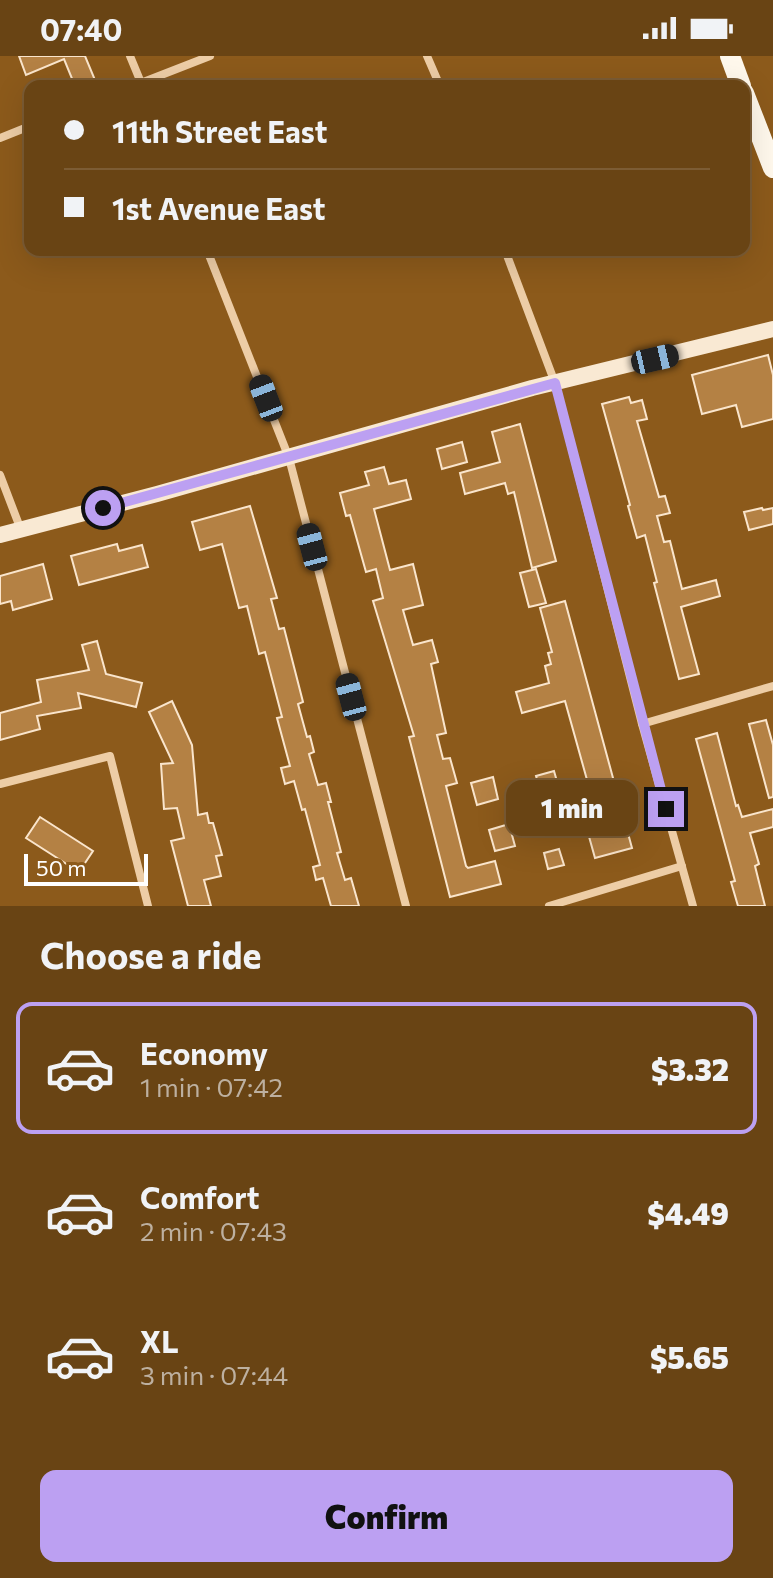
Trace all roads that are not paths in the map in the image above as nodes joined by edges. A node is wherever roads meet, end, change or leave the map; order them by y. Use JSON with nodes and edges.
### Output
{"nodes":[{"id":1,"x":130,"y":56,"type":"edge"},
{"id":2,"x":210,"y":56,"type":"edge"},
{"id":3,"x":427,"y":56,"type":"edge"},
{"id":4,"x":730,"y":56,"type":"edge"},
{"id":5,"x":137,"y":80,"type":"edge"},
{"id":6,"x":151,"y":80,"type":"edge"},
{"id":7,"x":437,"y":80,"type":"edge"},
{"id":8,"x":739,"y":80,"type":"edge"},
{"id":9,"x":750,"y":109,"type":"edge"},
{"id":10,"x":24,"y":128,"type":"edge"},
{"id":11,"x":0,"y":138,"type":"edge"},
{"id":12,"x":773,"y":168,"type":"edge"},
{"id":13,"x":209,"y":256,"type":"edge"},
{"id":14,"x":507,"y":256,"type":"edge"},
{"id":15,"x":773,"y":329,"type":"edge"},
{"id":16,"x":555,"y":383,"type":"junction"},
{"id":17,"x":289,"y":458,"type":"junction"},
{"id":18,"x":0,"y":475,"type":"edge"},
{"id":19,"x":21,"y":530,"type":"junction"},
{"id":20,"x":0,"y":535,"type":"edge"},
{"id":21,"x":773,"y":686,"type":"edge"},
{"id":22,"x":642,"y":724,"type":"junction"},
{"id":23,"x":0,"y":784,"type":"edge"},
{"id":24,"x":682,"y":866,"type":"junction"},
{"id":25,"x":148,"y":906,"type":"edge"},
{"id":26,"x":406,"y":906,"type":"edge"},
{"id":27,"x":549,"y":906,"type":"edge"},
{"id":28,"x":693,"y":906,"type":"edge"}],
"edges":[{"from":1,"to":5,"type":"street"},
{"from":2,"to":6,"type":"street"},
{"from":3,"to":7,"type":"street"},
{"from":4,"to":8,"type":"main road"},
{"from":9,"to":12,"type":"main road"},
{"from":10,"to":11,"type":"street"},
{"from":13,"to":17,"type":"street"},
{"from":14,"to":16,"type":"street"},
{"from":15,"to":16,"type":"street"},
{"from":16,"to":17,"type":"street"},
{"from":16,"to":22,"type":"street"},
{"from":17,"to":19,"type":"street"},
{"from":17,"to":26,"type":"street"},
{"from":18,"to":19,"type":"street"},
{"from":19,"to":20,"type":"street"},
{"from":21,"to":22,"type":"street"},
{"from":22,"to":24,"type":"street"},
{"from":23,"to":25,"type":"street"},
{"from":24,"to":27,"type":"street"},
{"from":24,"to":28,"type":"street"}]}
